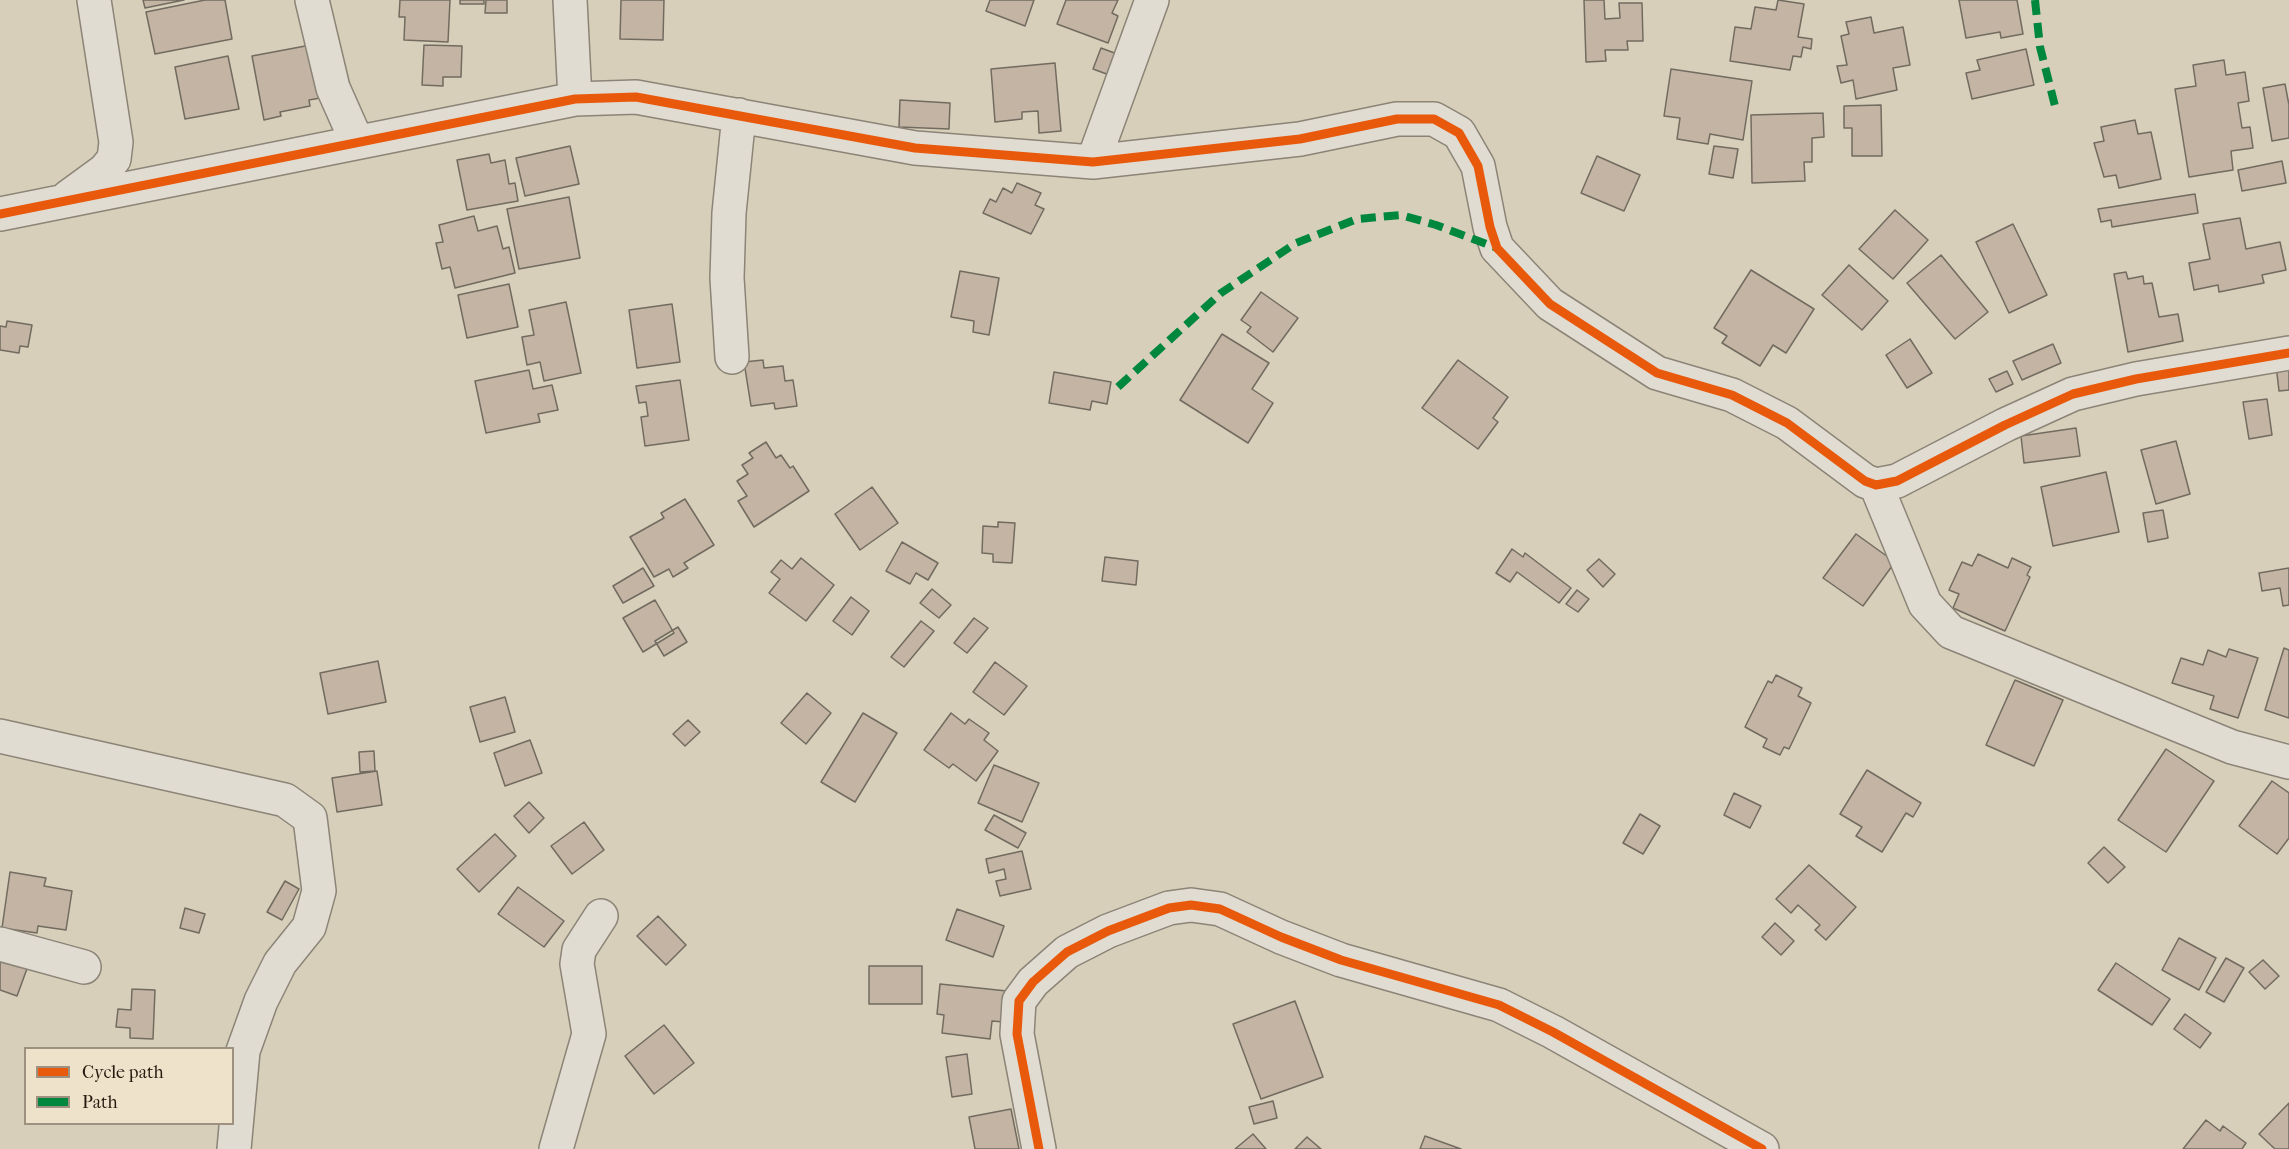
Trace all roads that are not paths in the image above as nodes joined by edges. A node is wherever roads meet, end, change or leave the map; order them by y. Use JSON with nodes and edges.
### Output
{"nodes":[{"id":1,"x":94,"y":0,"type":"edge"},
{"id":2,"x":312,"y":0,"type":"edge"},
{"id":3,"x":570,"y":0,"type":"edge"},
{"id":4,"x":1152,"y":0,"type":"edge"},
{"id":5,"x":575,"y":99,"type":"junction"},
{"id":6,"x":739,"y":115,"type":"junction"},
{"id":7,"x":357,"y":142,"type":"junction"},
{"id":8,"x":1093,"y":162,"type":"junction"},
{"id":9,"x":63,"y":201,"type":"junction"},
{"id":10,"x":0,"y":214,"type":"edge"},
{"id":11,"x":2289,"y":353,"type":"edge"},
{"id":12,"x":732,"y":357,"type":"dead end"},
{"id":13,"x":1876,"y":485,"type":"junction"},
{"id":14,"x":0,"y":736,"type":"edge"},
{"id":15,"x":2289,"y":762,"type":"edge"},
{"id":16,"x":601,"y":916,"type":"dead end"},
{"id":17,"x":0,"y":944,"type":"edge"},
{"id":18,"x":84,"y":967,"type":"dead end"},
{"id":19,"x":234,"y":1149,"type":"edge"},
{"id":20,"x":556,"y":1149,"type":"edge"},
{"id":21,"x":1039,"y":1149,"type":"edge"},
{"id":22,"x":1762,"y":1149,"type":"edge"}],
"edges":[{"from":1,"to":9,"type":"street"},
{"from":2,"to":7,"type":"street"},
{"from":3,"to":5,"type":"street"},
{"from":4,"to":8,"type":"street"},
{"from":5,"to":6,"type":"street"},
{"from":5,"to":7,"type":"street"},
{"from":6,"to":8,"type":"street"},
{"from":6,"to":12,"type":"street"},
{"from":7,"to":9,"type":"street"},
{"from":8,"to":13,"type":"street"},
{"from":9,"to":10,"type":"street"},
{"from":11,"to":13,"type":"street"},
{"from":13,"to":15,"type":"street"},
{"from":14,"to":19,"type":"street"},
{"from":16,"to":20,"type":"street"},
{"from":17,"to":18,"type":"street"},
{"from":21,"to":22,"type":"street"}]}
